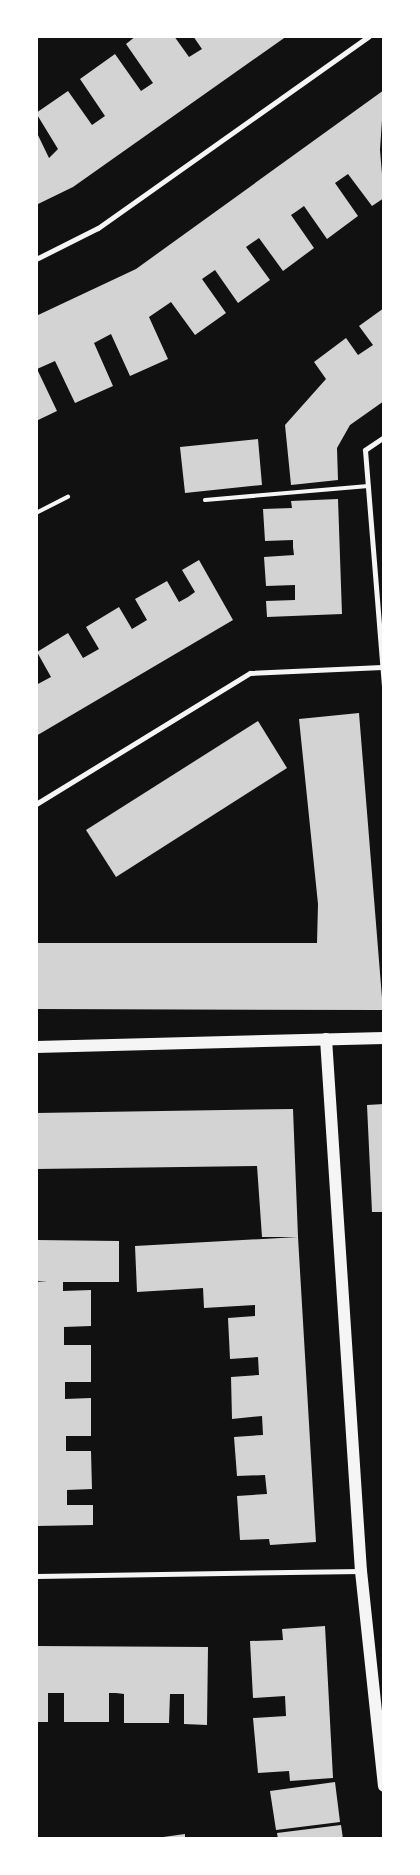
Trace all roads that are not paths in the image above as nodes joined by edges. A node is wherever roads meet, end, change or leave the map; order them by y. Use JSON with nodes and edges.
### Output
{"nodes":[{"id":1,"x":370,"y":36,"type":"edge"},
{"id":2,"x":36,"y":259,"type":"edge"},
{"id":3,"x":384,"y":437,"type":"edge"},
{"id":4,"x":368,"y":486,"type":"junction"},
{"id":5,"x":68,"y":497,"type":"dead end"},
{"id":6,"x":206,"y":500,"type":"dead end"},
{"id":7,"x":36,"y":513,"type":"edge"},
{"id":8,"x":382,"y":667,"type":"junction"},
{"id":9,"x":384,"y":686,"type":"edge"},
{"id":10,"x":36,"y":804,"type":"edge"},
{"id":11,"x":384,"y":1038,"type":"edge"},
{"id":12,"x":326,"y":1039,"type":"junction"},
{"id":13,"x":36,"y":1047,"type":"edge"},
{"id":14,"x":361,"y":1572,"type":"junction"},
{"id":15,"x":36,"y":1576,"type":"edge"},
{"id":16,"x":381,"y":1753,"type":"edge"},
{"id":17,"x":384,"y":1786,"type":"edge"}],
"edges":[{"from":1,"to":2,"type":"street"},
{"from":3,"to":4,"type":"street"},
{"from":4,"to":6,"type":"lane"},
{"from":4,"to":8,"type":"street"},
{"from":5,"to":7,"type":"lane"},
{"from":8,"to":9,"type":"street"},
{"from":8,"to":10,"type":"street"},
{"from":11,"to":12,"type":"main road"},
{"from":12,"to":13,"type":"main road"},
{"from":12,"to":14,"type":"main road"},
{"from":14,"to":15,"type":"street"},
{"from":14,"to":16,"type":"main road"},
{"from":16,"to":17,"type":"main road"}]}
